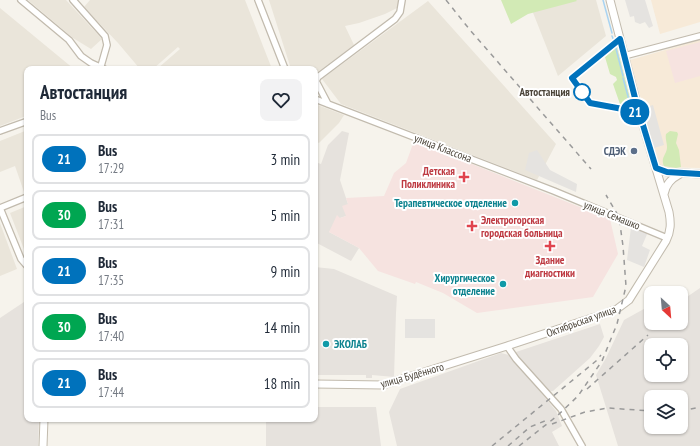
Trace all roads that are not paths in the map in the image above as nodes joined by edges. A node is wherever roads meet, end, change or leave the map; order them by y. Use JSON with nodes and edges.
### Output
{"nodes":[{"id":1,"x":21,"y":0,"type":"edge"},
{"id":2,"x":73,"y":0,"type":"edge"},
{"id":3,"x":258,"y":0,"type":"edge"},
{"id":4,"x":402,"y":0,"type":"edge"},
{"id":5,"x":610,"y":0,"type":"edge"},
{"id":6,"x":700,"y":36,"type":"edge"},
{"id":7,"x":624,"y":56,"type":"junction"},
{"id":8,"x":98,"y":66,"type":"edge"},
{"id":9,"x":103,"y":66,"type":"edge"},
{"id":10,"x":284,"y":66,"type":"edge"},
{"id":11,"x":318,"y":77,"type":"edge"},
{"id":12,"x":318,"y":85,"type":"edge"},
{"id":13,"x":318,"y":100,"type":"edge"},
{"id":14,"x":328,"y":104,"type":"junction"},
{"id":15,"x":24,"y":122,"type":"edge"},
{"id":16,"x":0,"y":131,"type":"edge"},
{"id":17,"x":656,"y":168,"type":"junction"},
{"id":18,"x":680,"y":174,"type":"junction"},
{"id":19,"x":700,"y":174,"type":"edge"},
{"id":20,"x":557,"y":192,"type":"joint"},
{"id":21,"x":664,"y":195,"type":"junction"},
{"id":22,"x":24,"y":198,"type":"edge"},
{"id":23,"x":0,"y":208,"type":"edge"},
{"id":24,"x":668,"y":238,"type":"junction"},
{"id":25,"x":24,"y":262,"type":"edge"},
{"id":26,"x":507,"y":346,"type":"junction"},
{"id":27,"x":318,"y":384,"type":"edge"},
{"id":28,"x":44,"y":422,"type":"edge"},
{"id":29,"x":43,"y":446,"type":"edge"},
{"id":30,"x":582,"y":446,"type":"edge"}],
"edges":[{"from":1,"to":8,"type":"street"},
{"from":2,"to":9,"type":"street"},
{"from":3,"to":10,"type":"street"},
{"from":4,"to":11,"type":"street"},
{"from":5,"to":7,"type":"street","name":"Октябрьская улица"},
{"from":6,"to":7,"type":"street"},
{"from":7,"to":17,"type":"street","name":"Октябрьская улица"},
{"from":12,"to":14,"type":"street"},
{"from":13,"to":14,"type":"street","name":"улица Классона"},
{"from":14,"to":20,"type":"street","name":"улица Классона"},
{"from":15,"to":16,"type":"street"},
{"from":17,"to":18,"type":"street"},
{"from":17,"to":21,"type":"street","name":"Октябрьская улица"},
{"from":18,"to":19,"type":"street"},
{"from":18,"to":21,"type":"street"},
{"from":20,"to":24,"type":"street","name":"улица Семашко"},
{"from":21,"to":24,"type":"street","name":"Октябрьская улица"},
{"from":22,"to":23,"type":"street"},
{"from":23,"to":25,"type":"street"},
{"from":24,"to":26,"type":"street","name":"Октябрьская улица"},
{"from":26,"to":27,"type":"street","name":"улица Будённого"},
{"from":26,"to":30,"type":"street"},
{"from":28,"to":29,"type":"street"}]}
